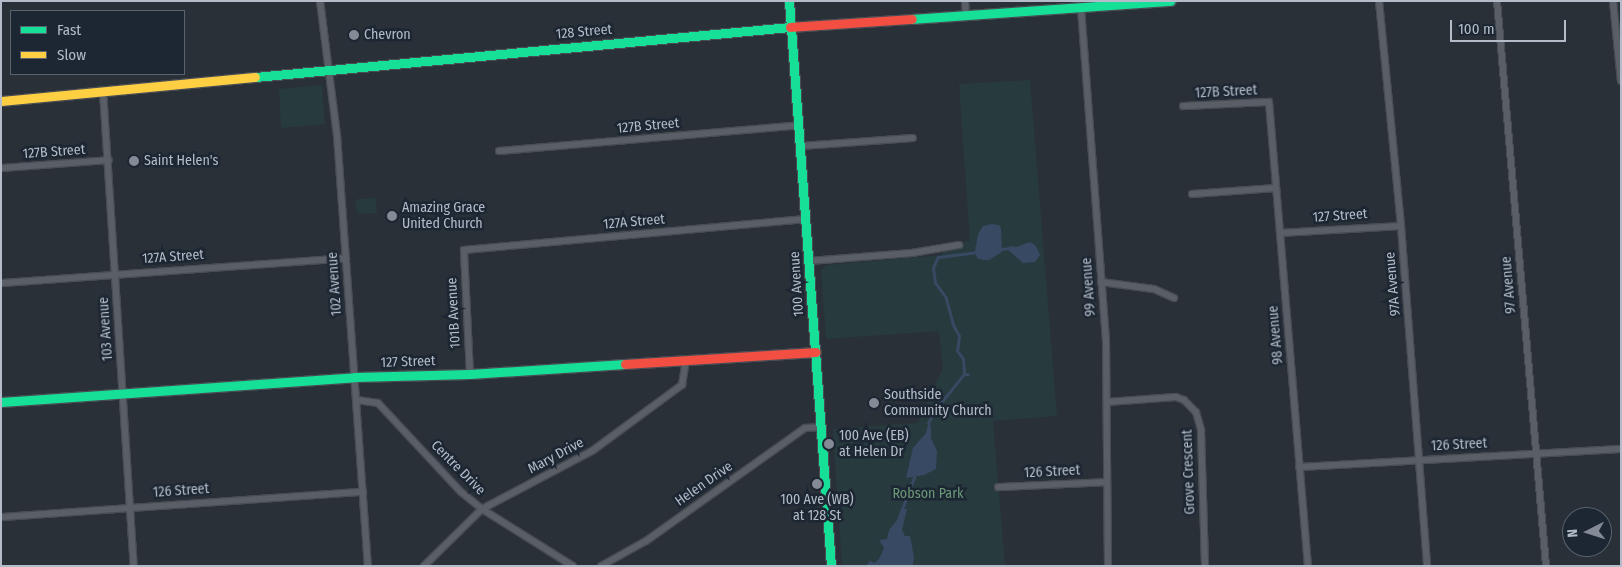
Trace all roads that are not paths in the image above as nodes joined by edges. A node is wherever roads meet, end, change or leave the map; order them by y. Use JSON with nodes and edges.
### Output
{"nodes":[{"id":1,"x":320,"y":1,"type":"edge"},
{"id":2,"x":789,"y":1,"type":"edge"},
{"id":3,"x":965,"y":1,"type":"edge"},
{"id":4,"x":1170,"y":1,"type":"edge"},
{"id":5,"x":1379,"y":1,"type":"edge"},
{"id":6,"x":1497,"y":1,"type":"edge"},
{"id":7,"x":1613,"y":1,"type":"edge"},
{"id":8,"x":1081,"y":8,"type":"junction"},
{"id":9,"x":966,"y":16,"type":"junction"},
{"id":10,"x":792,"y":27,"type":"junction"},
{"id":11,"x":329,"y":69,"type":"junction"},
{"id":12,"x":1621,"y":80,"type":"edge"},
{"id":13,"x":103,"y":91,"type":"junction"},
{"id":14,"x":1,"y":101,"type":"edge"},
{"id":15,"x":1270,"y":102,"type":"joint"},
{"id":16,"x":1183,"y":106,"type":"dead end"},
{"id":17,"x":800,"y":125,"type":"junction"},
{"id":18,"x":913,"y":138,"type":"dead end"},
{"id":19,"x":801,"y":146,"type":"junction"},
{"id":20,"x":499,"y":151,"type":"dead end"},
{"id":21,"x":109,"y":160,"type":"junction"},
{"id":22,"x":1,"y":168,"type":"edge"},
{"id":23,"x":1276,"y":188,"type":"junction"},
{"id":24,"x":1192,"y":194,"type":"dead end"},
{"id":25,"x":806,"y":218,"type":"junction"},
{"id":26,"x":1401,"y":226,"type":"junction"},
{"id":27,"x":1280,"y":233,"type":"junction"},
{"id":28,"x":959,"y":245,"type":"dead end"},
{"id":29,"x":464,"y":250,"type":"joint"},
{"id":30,"x":346,"y":258,"type":"junction"},
{"id":31,"x":809,"y":261,"type":"junction"},
{"id":32,"x":115,"y":274,"type":"junction"},
{"id":33,"x":1101,"y":282,"type":"junction"},
{"id":34,"x":1,"y":283,"type":"edge"},
{"id":35,"x":1174,"y":298,"type":"dead end"},
{"id":36,"x":816,"y":352,"type":"junction"},
{"id":37,"x":686,"y":360,"type":"junction"},
{"id":38,"x":470,"y":374,"type":"junction"},
{"id":39,"x":355,"y":377,"type":"junction"},
{"id":40,"x":123,"y":394,"type":"junction"},
{"id":41,"x":357,"y":400,"type":"junction"},
{"id":42,"x":1,"y":402,"type":"edge"},
{"id":43,"x":1107,"y":402,"type":"junction"},
{"id":44,"x":822,"y":427,"type":"junction"},
{"id":45,"x":1621,"y":449,"type":"edge"},
{"id":46,"x":1536,"y":453,"type":"junction"},
{"id":47,"x":1420,"y":460,"type":"junction"},
{"id":48,"x":1299,"y":467,"type":"junction"},
{"id":49,"x":1107,"y":482,"type":"junction"},
{"id":50,"x":998,"y":487,"type":"dead end"},
{"id":51,"x":363,"y":492,"type":"junction"},
{"id":52,"x":130,"y":507,"type":"junction"},
{"id":53,"x":482,"y":509,"type":"junction"},
{"id":54,"x":1,"y":517,"type":"edge"},
{"id":55,"x":134,"y":566,"type":"edge"},
{"id":56,"x":368,"y":566,"type":"edge"},
{"id":57,"x":424,"y":566,"type":"edge"},
{"id":58,"x":573,"y":566,"type":"edge"},
{"id":59,"x":602,"y":566,"type":"edge"},
{"id":60,"x":831,"y":566,"type":"edge"},
{"id":61,"x":1108,"y":566,"type":"edge"},
{"id":62,"x":1205,"y":566,"type":"edge"},
{"id":63,"x":1308,"y":566,"type":"edge"},
{"id":64,"x":1427,"y":566,"type":"edge"},
{"id":65,"x":1546,"y":566,"type":"edge"}],
"edges":[{"from":1,"to":11,"type":"street","name":"102 Avenue"},
{"from":2,"to":10,"type":"street","name":"100 Avenue"},
{"from":3,"to":9,"type":"street"},
{"from":4,"to":8,"type":"street","name":"128 Street"},
{"from":5,"to":26,"type":"street","name":"97A Avenue"},
{"from":6,"to":46,"type":"street","name":"97 Avenue"},
{"from":7,"to":12,"type":"street"},
{"from":8,"to":9,"type":"street","name":"128 Street"},
{"from":8,"to":33,"type":"street","name":"99 Avenue"},
{"from":9,"to":10,"type":"street","name":"128 Street"},
{"from":10,"to":11,"type":"street","name":"128 Street"},
{"from":10,"to":17,"type":"street","name":"100 Avenue"},
{"from":11,"to":13,"type":"street","name":"128 Street"},
{"from":11,"to":30,"type":"street","name":"102 Avenue"},
{"from":13,"to":14,"type":"street","name":"128 Street"},
{"from":13,"to":21,"type":"street","name":"103 Avenue"},
{"from":15,"to":16,"type":"street","name":"127B Street"},
{"from":15,"to":23,"type":"street","name":"98 Avenue"},
{"from":17,"to":19,"type":"street","name":"100 Avenue"},
{"from":17,"to":20,"type":"street","name":"127B Street"},
{"from":18,"to":19,"type":"street"},
{"from":19,"to":25,"type":"street","name":"100 Avenue"},
{"from":21,"to":22,"type":"street","name":"127B Street"},
{"from":21,"to":32,"type":"street","name":"103 Avenue"},
{"from":23,"to":24,"type":"street"},
{"from":23,"to":27,"type":"street","name":"98 Avenue"},
{"from":25,"to":29,"type":"street","name":"127A Street"},
{"from":25,"to":31,"type":"street","name":"100 Avenue"},
{"from":26,"to":27,"type":"street","name":"127 Street"},
{"from":26,"to":47,"type":"street","name":"97A Avenue"},
{"from":27,"to":48,"type":"street","name":"98 Avenue"},
{"from":28,"to":31,"type":"street"},
{"from":29,"to":38,"type":"street","name":"101B Avenue"},
{"from":30,"to":32,"type":"street","name":"127A Street"},
{"from":30,"to":39,"type":"street","name":"102 Avenue"},
{"from":31,"to":36,"type":"street","name":"100 Avenue"},
{"from":32,"to":34,"type":"street","name":"127A Street"},
{"from":32,"to":40,"type":"street","name":"103 Avenue"},
{"from":33,"to":35,"type":"street"},
{"from":33,"to":43,"type":"street","name":"99 Avenue"},
{"from":36,"to":37,"type":"street","name":"127 Street"},
{"from":36,"to":44,"type":"street","name":"100 Avenue"},
{"from":37,"to":38,"type":"street","name":"127 Street"},
{"from":37,"to":53,"type":"street","name":"Mary Drive"},
{"from":38,"to":39,"type":"street","name":"127 Street"},
{"from":39,"to":40,"type":"street","name":"127 Street"},
{"from":39,"to":41,"type":"street","name":"102 Avenue"},
{"from":40,"to":42,"type":"street","name":"127 Street"},
{"from":40,"to":52,"type":"street","name":"103 Avenue"},
{"from":41,"to":51,"type":"street","name":"102 Avenue"},
{"from":41,"to":53,"type":"street","name":"Centre Drive"},
{"from":43,"to":49,"type":"street","name":"99 Avenue"},
{"from":43,"to":62,"type":"street","name":"Grove Crescent"},
{"from":44,"to":59,"type":"street","name":"Helen Drive"},
{"from":44,"to":60,"type":"street","name":"100 Avenue"},
{"from":45,"to":46,"type":"street","name":"126 Street"},
{"from":46,"to":47,"type":"street","name":"126 Street"},
{"from":46,"to":65,"type":"street","name":"97 Avenue"},
{"from":47,"to":48,"type":"street","name":"126 Street"},
{"from":47,"to":64,"type":"street","name":"97A Avenue"},
{"from":48,"to":63,"type":"street","name":"98 Avenue"},
{"from":49,"to":50,"type":"street","name":"126 Street"},
{"from":49,"to":61,"type":"street","name":"99 Avenue"},
{"from":51,"to":52,"type":"street","name":"126 Street"},
{"from":51,"to":56,"type":"street","name":"102 Avenue"},
{"from":52,"to":54,"type":"street","name":"126 Street"},
{"from":52,"to":55,"type":"street","name":"103 Avenue"},
{"from":53,"to":57,"type":"street","name":"Mary Drive"},
{"from":53,"to":58,"type":"street","name":"Centre Drive"}]}
